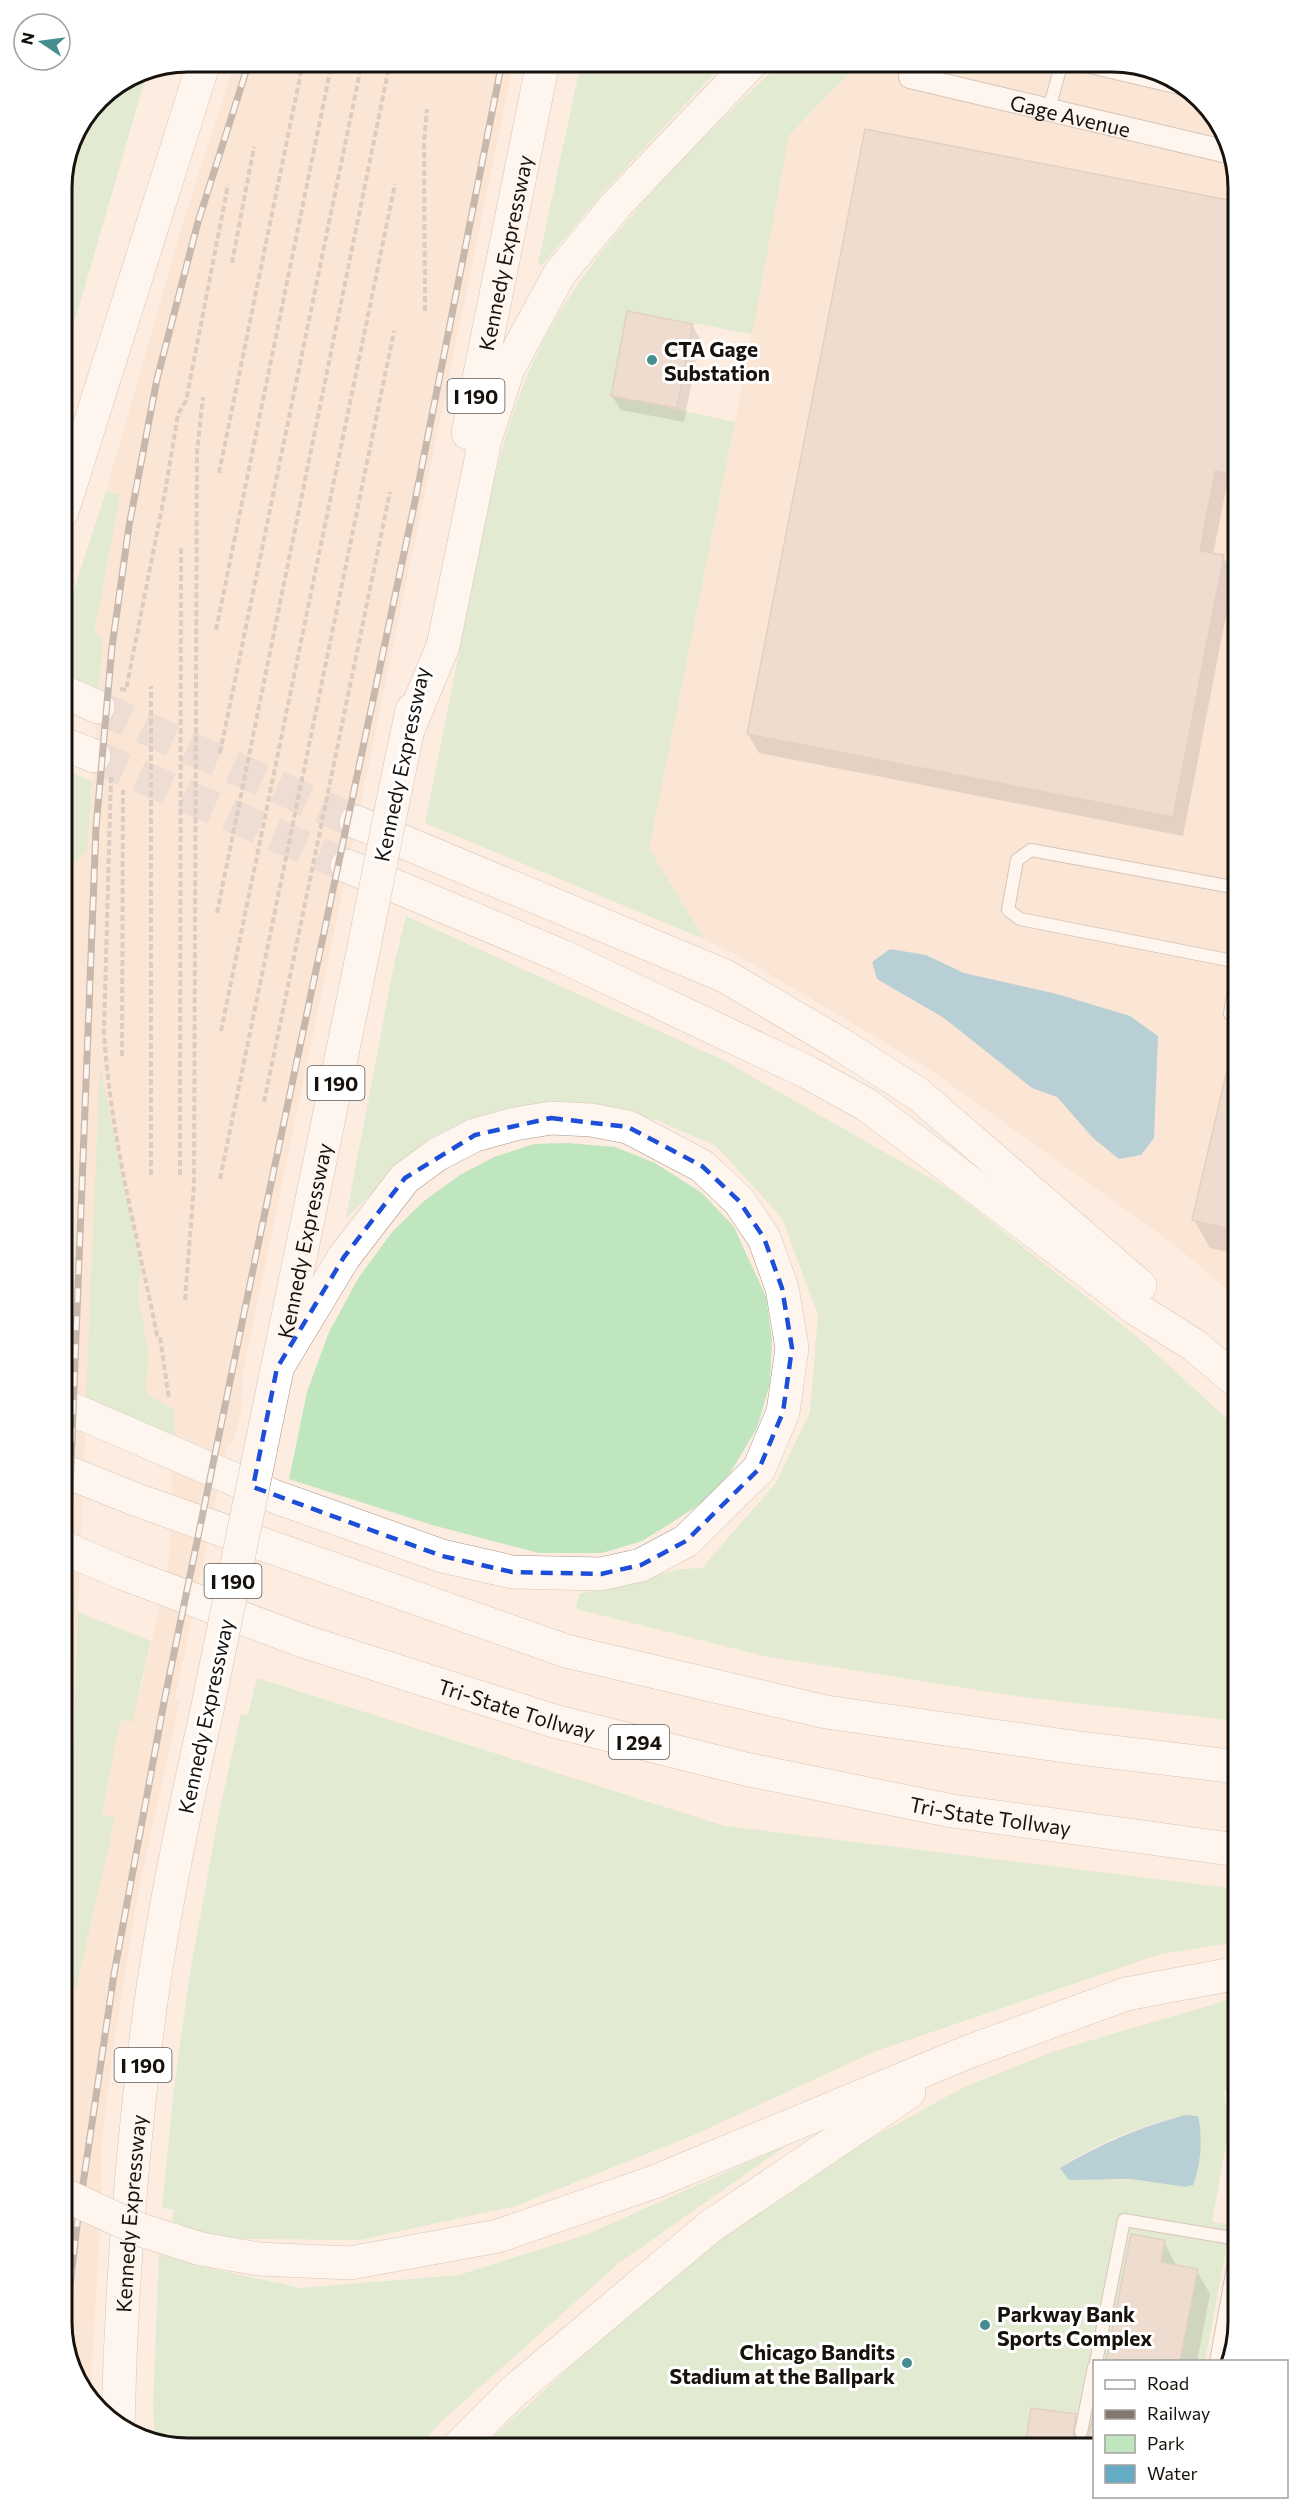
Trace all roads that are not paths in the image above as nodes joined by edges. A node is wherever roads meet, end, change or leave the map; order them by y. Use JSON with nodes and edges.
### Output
{"nodes":[{"id":1,"x":201,"y":72,"type":"edge"},
{"id":2,"x":541,"y":72,"type":"edge"},
{"id":3,"x":742,"y":72,"type":"edge"},
{"id":4,"x":1059,"y":72,"type":"edge"},
{"id":5,"x":1111,"y":72,"type":"edge"},
{"id":6,"x":910,"y":77,"type":"dead end"},
{"id":7,"x":1165,"y":85,"type":"edge"},
{"id":8,"x":1049,"y":110,"type":"junction"},
{"id":9,"x":1222,"y":151,"type":"edge"},
{"id":10,"x":72,"y":480,"type":"edge"},
{"id":11,"x":72,"y":694,"type":"edge"},
{"id":12,"x":107,"y":703,"type":"tunnel mouth"},
{"id":13,"x":408,"y":730,"type":"junction"},
{"id":14,"x":72,"y":747,"type":"edge"},
{"id":15,"x":103,"y":761,"type":"tunnel mouth"},
{"id":16,"x":356,"y":822,"type":"tunnel mouth"},
{"id":17,"x":347,"y":866,"type":"tunnel mouth"},
{"id":18,"x":1228,"y":886,"type":"edge"},
{"id":19,"x":1228,"y":961,"type":"edge"},
{"id":20,"x":1194,"y":1345,"type":"junction"},
{"id":21,"x":277,"y":1368,"type":"junction"},
{"id":22,"x":1228,"y":1373,"type":"edge"},
{"id":23,"x":72,"y":1409,"type":"edge"},
{"id":24,"x":72,"y":1474,"type":"edge"},
{"id":25,"x":72,"y":1551,"type":"edge"},
{"id":26,"x":1228,"y":1766,"type":"edge"},
{"id":27,"x":1228,"y":1849,"type":"edge"},
{"id":28,"x":1228,"y":1975,"type":"edge"},
{"id":29,"x":968,"y":2052,"type":"junction"},
{"id":30,"x":72,"y":2199,"type":"edge"},
{"id":31,"x":1228,"y":2237,"type":"edge"},
{"id":32,"x":1228,"y":2325,"type":"edge"},
{"id":33,"x":1095,"y":2360,"type":"edge"},
{"id":34,"x":1221,"y":2360,"type":"edge"},
{"id":35,"x":1093,"y":2376,"type":"edge"},
{"id":36,"x":118,"y":2415,"type":"edge"},
{"id":37,"x":1081,"y":2432,"type":"dead end"},
{"id":38,"x":467,"y":2438,"type":"edge"}],
"edges":[{"from":1,"to":10,"type":"highway"},
{"from":2,"to":13,"type":"highway","name":"Kennedy Expressway","number":"I 190"},
{"from":3,"to":13,"type":"highway"},
{"from":4,"to":8,"type":"lane"},
{"from":5,"to":7,"type":"lane"},
{"from":6,"to":8,"type":"street","name":"Gage Avenue"},
{"from":8,"to":9,"type":"street","name":"Gage Avenue"},
{"from":11,"to":12,"type":"highway"},
{"from":13,"to":21,"type":"highway","name":"Kennedy Expressway","number":"I 190","bridge":true},
{"from":14,"to":15,"type":"highway"},
{"from":16,"to":20,"type":"highway"},
{"from":17,"to":20,"type":"highway"},
{"from":18,"to":19,"type":"lane"},
{"from":20,"to":22,"type":"highway"},
{"from":21,"to":23,"type":"highway"},
{"from":21,"to":36,"type":"highway","name":"Kennedy Expressway","number":"I 190","bridge":true},
{"from":24,"to":26,"type":"highway"},
{"from":25,"to":27,"type":"highway","name":"Tri-State Tollway","number":"I 294"},
{"from":28,"to":29,"type":"highway"},
{"from":29,"to":30,"type":"highway","bridge":true},
{"from":29,"to":38,"type":"highway"},
{"from":31,"to":33,"type":"lane"},
{"from":32,"to":34,"type":"street"},
{"from":35,"to":37,"type":"lane"}]}
